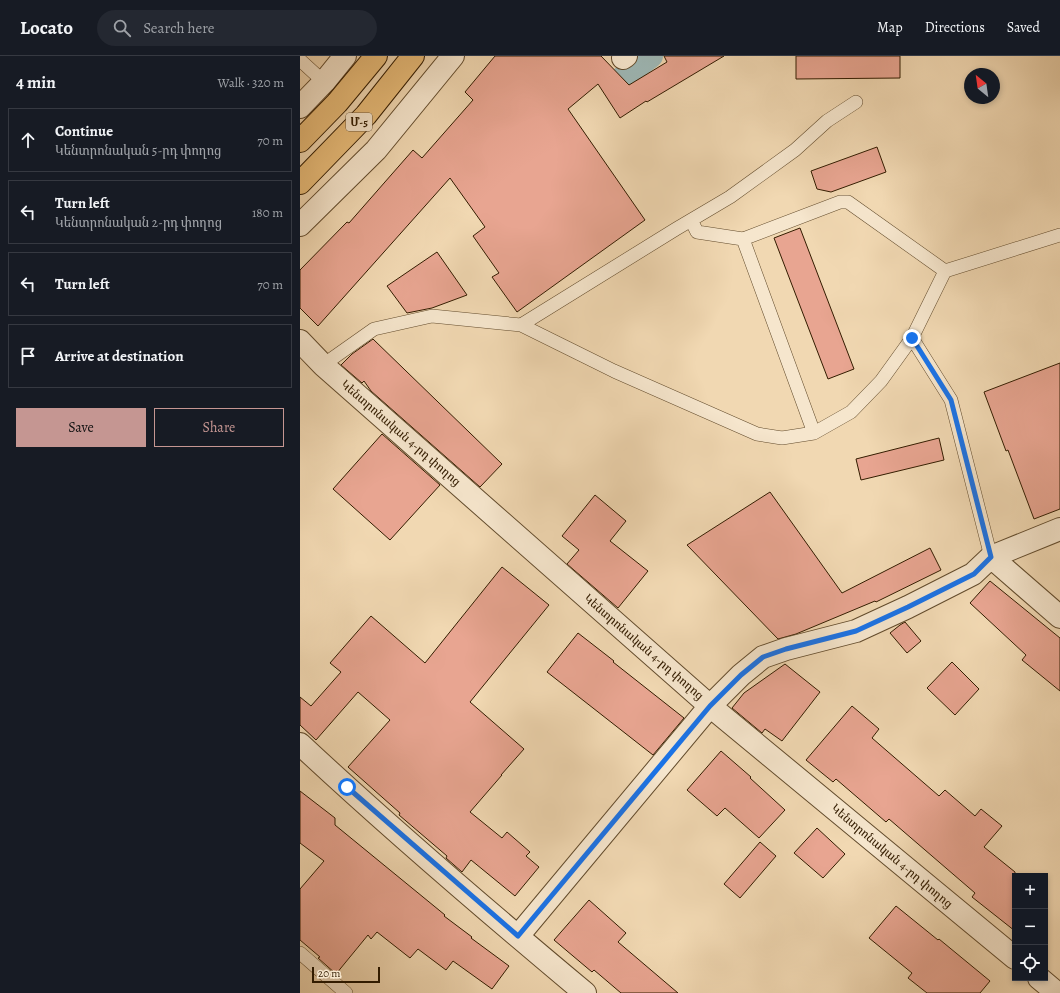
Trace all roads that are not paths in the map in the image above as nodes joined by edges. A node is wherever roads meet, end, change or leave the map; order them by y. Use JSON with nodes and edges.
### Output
{"nodes":[{"id":1,"x":345,"y":56,"type":"edge"},
{"id":2,"x":376,"y":56,"type":"edge"},
{"id":3,"x":413,"y":56,"type":"edge"},
{"id":4,"x":453,"y":56,"type":"edge"},
{"id":5,"x":300,"y":60,"type":"edge"},
{"id":6,"x":324,"y":82,"type":"junction"},
{"id":7,"x":856,"y":102,"type":"dead end"},
{"id":8,"x":300,"y":107,"type":"edge"},
{"id":9,"x":300,"y":141,"type":"edge"},
{"id":10,"x":300,"y":183,"type":"edge"},
{"id":11,"x":691,"y":220,"type":"junction"},
{"id":12,"x":300,"y":225,"type":"edge"},
{"id":13,"x":1060,"y":235,"type":"edge"},
{"id":14,"x":743,"y":239,"type":"junction"},
{"id":15,"x":945,"y":271,"type":"junction"},
{"id":16,"x":521,"y":326,"type":"junction"},
{"id":17,"x":912,"y":338,"type":"junction"},
{"id":18,"x":300,"y":341,"type":"edge"},
{"id":19,"x":323,"y":365,"type":"junction"},
{"id":20,"x":814,"y":432,"type":"junction"},
{"id":21,"x":1060,"y":529,"type":"edge"},
{"id":22,"x":991,"y":557,"type":"junction"},
{"id":23,"x":1060,"y":617,"type":"edge"},
{"id":24,"x":710,"y":706,"type":"junction"},
{"id":25,"x":300,"y":744,"type":"edge"},
{"id":26,"x":518,"y":936,"type":"junction"},
{"id":27,"x":300,"y":953,"type":"edge"},
{"id":28,"x":1012,"y":956,"type":"edge"},
{"id":29,"x":1043,"y":981,"type":"edge"},
{"id":30,"x":346,"y":993,"type":"edge"},
{"id":31,"x":585,"y":993,"type":"edge"},
{"id":32,"x":1057,"y":993,"type":"edge"}],
"edges":[{"from":1,"to":6,"type":"street"},
{"from":2,"to":9,"type":"highway","number":"Մ-5"},
{"from":3,"to":10,"type":"highway","number":"Մ-5"},
{"from":4,"to":12,"type":"street"},
{"from":5,"to":6,"type":"lane"},
{"from":6,"to":8,"type":"street"},
{"from":7,"to":11,"type":"lane"},
{"from":11,"to":14,"type":"lane"},
{"from":11,"to":16,"type":"lane"},
{"from":13,"to":15,"type":"lane"},
{"from":14,"to":15,"type":"lane"},
{"from":14,"to":20,"type":"lane"},
{"from":15,"to":17,"type":"lane"},
{"from":16,"to":19,"type":"lane"},
{"from":16,"to":20,"type":"lane"},
{"from":17,"to":20,"type":"lane"},
{"from":17,"to":22,"type":"lane"},
{"from":18,"to":19,"type":"street","name":"Կենտրոնական 4-րդ փողոց"},
{"from":19,"to":24,"type":"street","name":"Կենտրոնական 4-րդ փողոց"},
{"from":21,"to":22,"type":"street"},
{"from":22,"to":23,"type":"street"},
{"from":22,"to":24,"type":"street"},
{"from":24,"to":26,"type":"street"},
{"from":24,"to":28,"type":"street","name":"Կենտրոնական 4-րդ փողոց"},
{"from":25,"to":26,"type":"street"},
{"from":26,"to":31,"type":"street"},
{"from":27,"to":30,"type":"lane"},
{"from":29,"to":32,"type":"street"}]}
